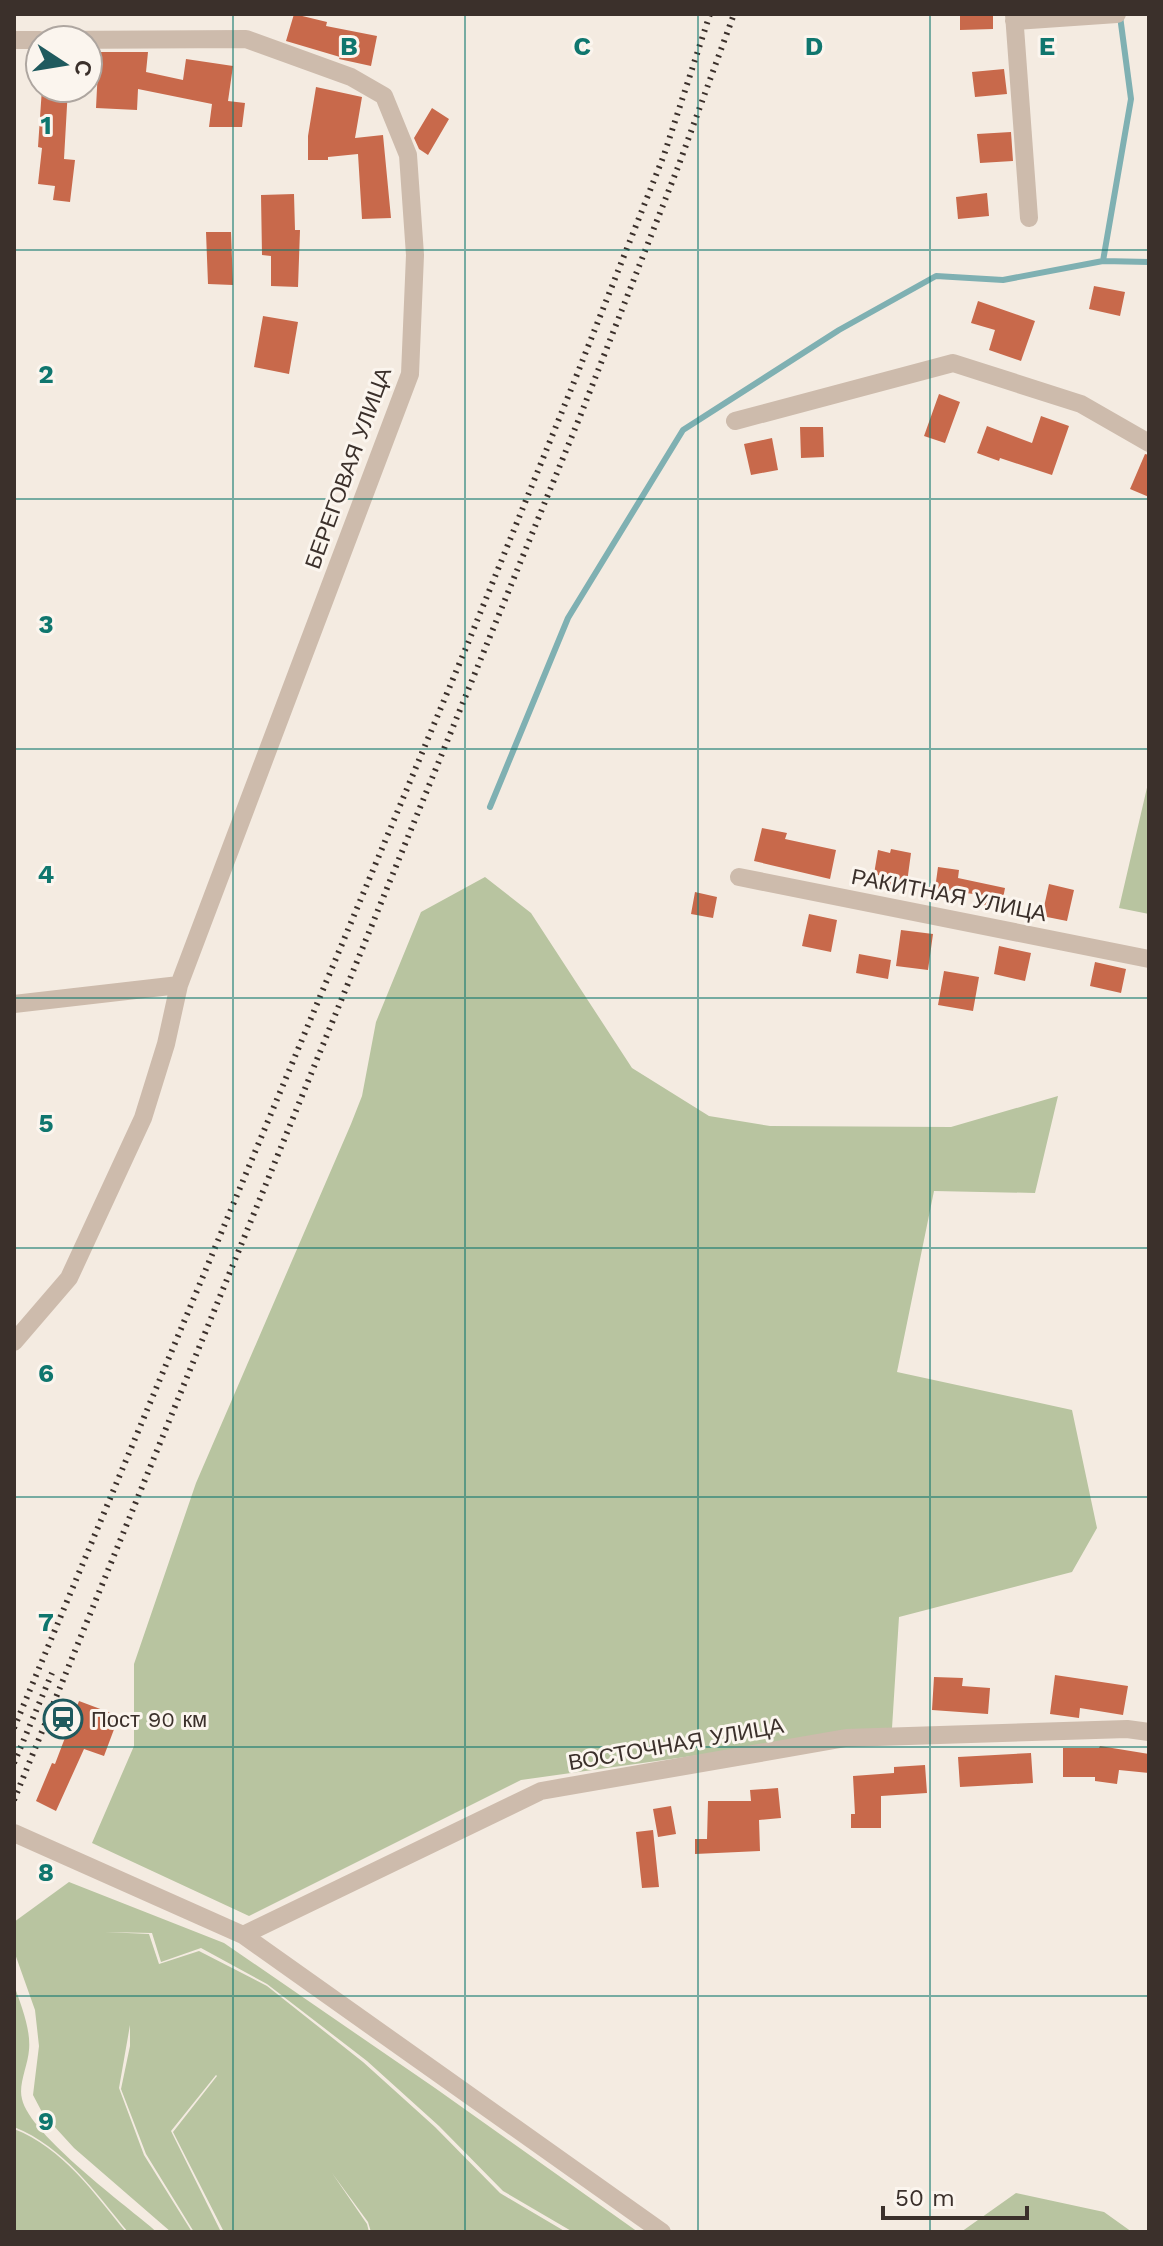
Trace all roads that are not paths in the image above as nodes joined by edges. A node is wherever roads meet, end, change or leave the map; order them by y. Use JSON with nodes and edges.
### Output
{"nodes":[{"id":1,"x":1117,"y":14,"type":"edge"},
{"id":2,"x":1108,"y":15,"type":"edge"},
{"id":3,"x":1014,"y":18,"type":"edge"},
{"id":4,"x":104,"y":40,"type":"edge"},
{"id":5,"x":1029,"y":218,"type":"dead end"},
{"id":6,"x":735,"y":421,"type":"dead end"},
{"id":7,"x":1149,"y":443,"type":"edge"},
{"id":8,"x":739,"y":877,"type":"dead end"},
{"id":9,"x":1149,"y":959,"type":"edge"},
{"id":10,"x":179,"y":985,"type":"junction"},
{"id":11,"x":14,"y":1004,"type":"edge"},
{"id":12,"x":14,"y":1342,"type":"edge"},
{"id":13,"x":1149,"y":1732,"type":"edge"},
{"id":14,"x":14,"y":1833,"type":"edge"},
{"id":15,"x":243,"y":1935,"type":"junction"},
{"id":16,"x":662,"y":2232,"type":"edge"}],
"edges":[{"from":1,"to":2,"type":"street"},
{"from":2,"to":3,"type":"street"},
{"from":3,"to":5,"type":"street"},
{"from":4,"to":10,"type":"street","name":"БЕРЕГОВАЯ УЛИЦА"},
{"from":6,"to":7,"type":"street"},
{"from":8,"to":9,"type":"street","name":"РАКИТНАЯ УЛИЦА"},
{"from":10,"to":11,"type":"street"},
{"from":10,"to":12,"type":"street","name":"БЕРЕГОВАЯ УЛИЦА"},
{"from":13,"to":15,"type":"street","name":"ВОСТОЧНАЯ УЛИЦА"},
{"from":14,"to":15,"type":"street"},
{"from":15,"to":16,"type":"street"}]}
